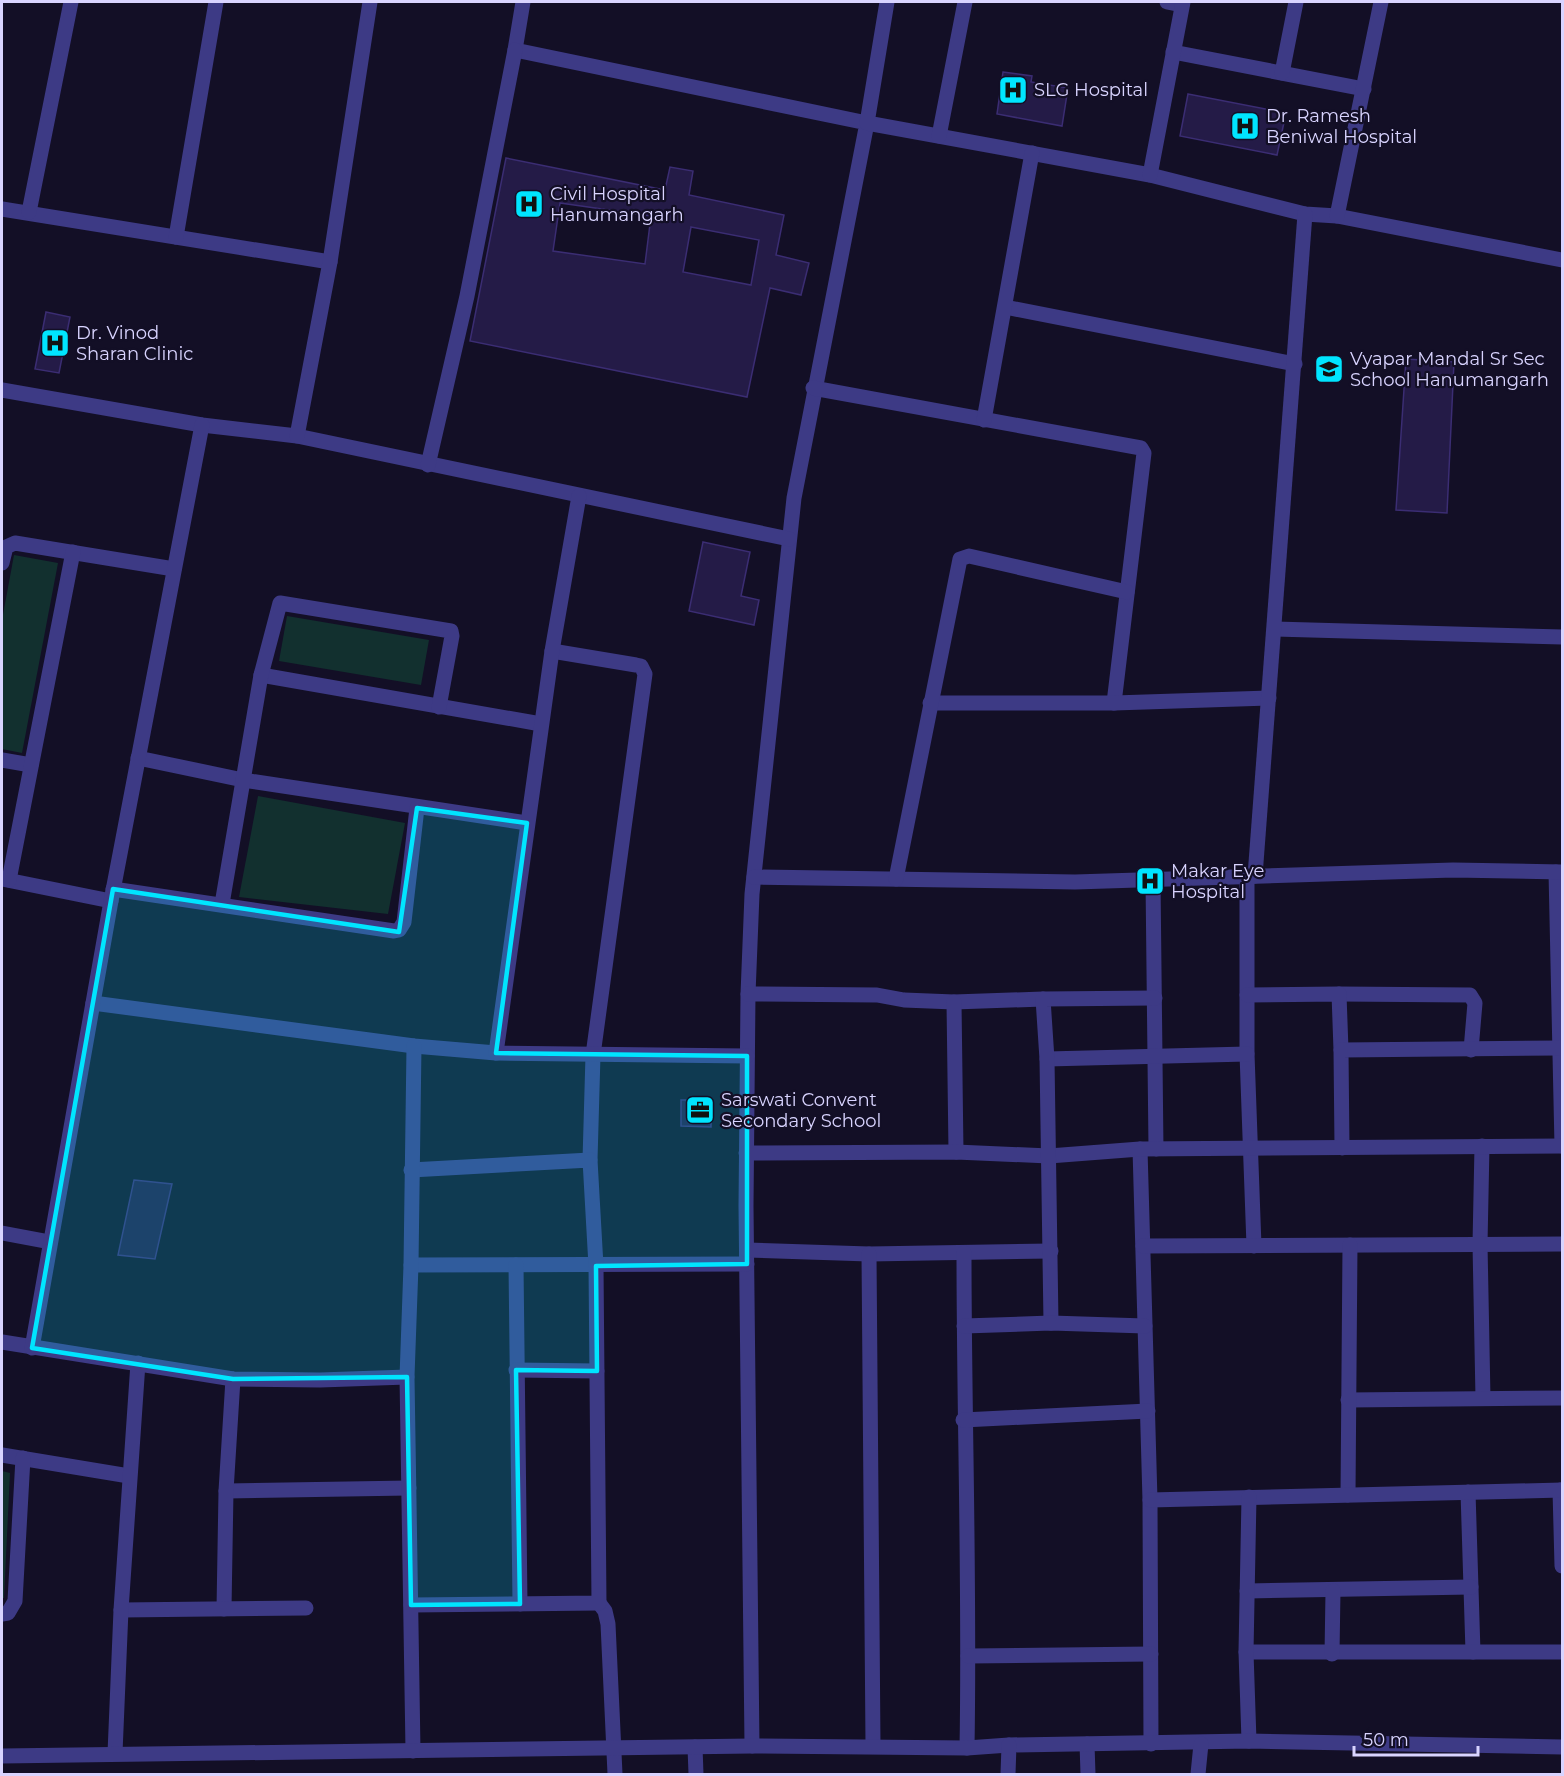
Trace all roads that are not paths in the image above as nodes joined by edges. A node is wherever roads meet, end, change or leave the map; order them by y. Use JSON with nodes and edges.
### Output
{"nodes":[{"id":1,"x":71,"y":2,"type":"edge"},
{"id":2,"x":216,"y":2,"type":"edge"},
{"id":3,"x":370,"y":2,"type":"edge"},
{"id":4,"x":523,"y":2,"type":"edge"},
{"id":5,"x":887,"y":2,"type":"edge"},
{"id":6,"x":965,"y":2,"type":"edge"},
{"id":7,"x":1296,"y":2,"type":"edge"},
{"id":8,"x":1381,"y":2,"type":"edge"},
{"id":9,"x":1177,"y":3,"type":"edge"},
{"id":10,"x":515,"y":50,"type":"junction"},
{"id":11,"x":1173,"y":52,"type":"junction"},
{"id":12,"x":1282,"y":73,"type":"junction"},
{"id":13,"x":1364,"y":89,"type":"junction"},
{"id":14,"x":867,"y":123,"type":"junction"},
{"id":15,"x":939,"y":136,"type":"junction"},
{"id":16,"x":1032,"y":153,"type":"junction"},
{"id":17,"x":1150,"y":175,"type":"junction"},
{"id":18,"x":2,"y":209,"type":"edge"},
{"id":19,"x":29,"y":212,"type":"junction"},
{"id":20,"x":1305,"y":214,"type":"junction"},
{"id":21,"x":1337,"y":216,"type":"junction"},
{"id":22,"x":176,"y":237,"type":"junction"},
{"id":23,"x":1563,"y":260,"type":"edge"},
{"id":24,"x":330,"y":262,"type":"junction"},
{"id":25,"x":1005,"y":307,"type":"junction"},
{"id":26,"x":1295,"y":364,"type":"junction"},
{"id":27,"x":813,"y":388,"type":"junction"},
{"id":28,"x":2,"y":390,"type":"edge"},
{"id":29,"x":984,"y":420,"type":"junction"},
{"id":30,"x":202,"y":425,"type":"junction"},
{"id":31,"x":297,"y":436,"type":"junction"},
{"id":32,"x":428,"y":465,"type":"junction"},
{"id":33,"x":579,"y":496,"type":"junction"},
{"id":34,"x":789,"y":539,"type":"junction"},
{"id":35,"x":73,"y":552,"type":"junction"},
{"id":36,"x":2,"y":563,"type":"edge"},
{"id":37,"x":174,"y":569,"type":"junction"},
{"id":38,"x":1127,"y":592,"type":"junction"},
{"id":39,"x":1275,"y":629,"type":"junction"},
{"id":40,"x":1563,"y":637,"type":"edge"},
{"id":41,"x":552,"y":651,"type":"junction"},
{"id":42,"x":261,"y":675,"type":"junction"},
{"id":43,"x":1269,"y":698,"type":"junction"},
{"id":44,"x":930,"y":703,"type":"junction"},
{"id":45,"x":1114,"y":703,"type":"junction"},
{"id":46,"x":439,"y":707,"type":"junction"},
{"id":47,"x":541,"y":724,"type":"junction"},
{"id":48,"x":138,"y":758,"type":"junction"},
{"id":49,"x":2,"y":760,"type":"edge"},
{"id":50,"x":31,"y":765,"type":"junction"},
{"id":51,"x":243,"y":780,"type":"junction"},
{"id":52,"x":417,"y":808,"type":"junction"},
{"id":53,"x":527,"y":823,"type":"junction"},
{"id":54,"x":1559,"y":872,"type":"edge"},
{"id":55,"x":754,"y":877,"type":"junction"},
{"id":56,"x":1252,"y":877,"type":"junction"},
{"id":57,"x":896,"y":879,"type":"junction"},
{"id":58,"x":5,"y":880,"type":"edge"},
{"id":59,"x":1153,"y":880,"type":"junction"},
{"id":60,"x":112,"y":895,"type":"junction"},
{"id":61,"x":222,"y":904,"type":"junction"},
{"id":62,"x":748,"y":994,"type":"junction"},
{"id":63,"x":1340,"y":994,"type":"junction"},
{"id":64,"x":1247,"y":995,"type":"junction"},
{"id":65,"x":1155,"y":998,"type":"junction"},
{"id":66,"x":1042,"y":999,"type":"junction"},
{"id":67,"x":954,"y":1002,"type":"junction"},
{"id":68,"x":93,"y":1004,"type":"junction"},
{"id":69,"x":414,"y":1046,"type":"junction"},
{"id":70,"x":1560,"y":1048,"type":"junction"},
{"id":71,"x":1341,"y":1050,"type":"junction"},
{"id":72,"x":1471,"y":1050,"type":"junction"},
{"id":73,"x":496,"y":1053,"type":"junction"},
{"id":74,"x":1247,"y":1054,"type":"junction"},
{"id":75,"x":593,"y":1055,"type":"junction"},
{"id":76,"x":747,"y":1056,"type":"junction"},
{"id":77,"x":1157,"y":1056,"type":"junction"},
{"id":78,"x":1047,"y":1059,"type":"junction"},
{"id":79,"x":1482,"y":1146,"type":"junction"},
{"id":80,"x":1562,"y":1146,"type":"edge"},
{"id":81,"x":1342,"y":1148,"type":"junction"},
{"id":82,"x":1140,"y":1149,"type":"junction"},
{"id":83,"x":1156,"y":1149,"type":"junction"},
{"id":84,"x":1252,"y":1150,"type":"junction"},
{"id":85,"x":956,"y":1152,"type":"junction"},
{"id":86,"x":747,"y":1153,"type":"junction"},
{"id":87,"x":1048,"y":1156,"type":"junction"},
{"id":88,"x":590,"y":1160,"type":"junction"},
{"id":89,"x":411,"y":1170,"type":"junction"},
{"id":90,"x":2,"y":1233,"type":"edge"},
{"id":91,"x":50,"y":1242,"type":"junction"},
{"id":92,"x":1480,"y":1244,"type":"junction"},
{"id":93,"x":1563,"y":1244,"type":"edge"},
{"id":94,"x":1350,"y":1245,"type":"junction"},
{"id":95,"x":1143,"y":1246,"type":"junction"},
{"id":96,"x":1254,"y":1246,"type":"junction"},
{"id":97,"x":1051,"y":1251,"type":"junction"},
{"id":98,"x":964,"y":1253,"type":"junction"},
{"id":99,"x":869,"y":1254,"type":"junction"},
{"id":100,"x":747,"y":1257,"type":"junction"},
{"id":101,"x":411,"y":1265,"type":"junction"},
{"id":102,"x":516,"y":1265,"type":"junction"},
{"id":103,"x":596,"y":1266,"type":"junction"},
{"id":104,"x":1051,"y":1323,"type":"junction"},
{"id":105,"x":964,"y":1326,"type":"junction"},
{"id":106,"x":1145,"y":1326,"type":"junction"},
{"id":107,"x":2,"y":1342,"type":"edge"},
{"id":108,"x":32,"y":1348,"type":"junction"},
{"id":109,"x":138,"y":1363,"type":"junction"},
{"id":110,"x":516,"y":1370,"type":"junction"},
{"id":111,"x":597,"y":1371,"type":"junction"},
{"id":112,"x":407,"y":1377,"type":"junction"},
{"id":113,"x":233,"y":1378,"type":"junction"},
{"id":114,"x":1483,"y":1398,"type":"junction"},
{"id":115,"x":1563,"y":1398,"type":"edge"},
{"id":116,"x":1348,"y":1400,"type":"junction"},
{"id":117,"x":1148,"y":1411,"type":"junction"},
{"id":118,"x":963,"y":1420,"type":"junction"},
{"id":119,"x":2,"y":1455,"type":"edge"},
{"id":120,"x":23,"y":1458,"type":"junction"},
{"id":121,"x":129,"y":1476,"type":"junction"},
{"id":122,"x":409,"y":1488,"type":"junction"},
{"id":123,"x":1561,"y":1490,"type":"edge"},
{"id":124,"x":226,"y":1491,"type":"junction"},
{"id":125,"x":1468,"y":1492,"type":"junction"},
{"id":126,"x":1348,"y":1495,"type":"junction"},
{"id":127,"x":1249,"y":1497,"type":"junction"},
{"id":128,"x":1150,"y":1500,"type":"junction"},
{"id":129,"x":1563,"y":1566,"type":"edge"},
{"id":130,"x":1471,"y":1587,"type":"junction"},
{"id":131,"x":1247,"y":1591,"type":"junction"},
{"id":132,"x":1333,"y":1591,"type":"junction"},
{"id":133,"x":600,"y":1603,"type":"junction"},
{"id":134,"x":520,"y":1604,"type":"junction"},
{"id":135,"x":411,"y":1605,"type":"junction"},
{"id":136,"x":306,"y":1608,"type":"dead end"},
{"id":137,"x":224,"y":1609,"type":"junction"},
{"id":138,"x":121,"y":1610,"type":"junction"},
{"id":139,"x":2,"y":1614,"type":"edge"},
{"id":140,"x":1246,"y":1652,"type":"junction"},
{"id":141,"x":1473,"y":1652,"type":"junction"},
{"id":142,"x":1563,"y":1652,"type":"edge"},
{"id":143,"x":1151,"y":1654,"type":"junction"},
{"id":144,"x":1332,"y":1654,"type":"junction"},
{"id":145,"x":968,"y":1656,"type":"junction"},
{"id":146,"x":1249,"y":1741,"type":"junction"},
{"id":147,"x":1087,"y":1744,"type":"junction"},
{"id":148,"x":1152,"y":1744,"type":"junction"},
{"id":149,"x":1201,"y":1744,"type":"junction"},
{"id":150,"x":873,"y":1745,"type":"junction"},
{"id":151,"x":1009,"y":1745,"type":"junction"},
{"id":152,"x":752,"y":1746,"type":"junction"},
{"id":153,"x":695,"y":1747,"type":"junction"},
{"id":154,"x":1563,"y":1747,"type":"edge"},
{"id":155,"x":614,"y":1748,"type":"junction"},
{"id":156,"x":967,"y":1748,"type":"junction"},
{"id":157,"x":413,"y":1751,"type":"junction"},
{"id":158,"x":115,"y":1754,"type":"junction"},
{"id":159,"x":2,"y":1756,"type":"edge"},
{"id":160,"x":615,"y":1774,"type":"edge"},
{"id":161,"x":696,"y":1774,"type":"edge"},
{"id":162,"x":1008,"y":1774,"type":"edge"},
{"id":163,"x":1088,"y":1774,"type":"edge"},
{"id":164,"x":1198,"y":1774,"type":"edge"}],
"edges":[{"from":1,"to":19,"type":"street"},
{"from":2,"to":22,"type":"street"},
{"from":3,"to":24,"type":"street"},
{"from":4,"to":10,"type":"street"},
{"from":5,"to":14,"type":"street"},
{"from":6,"to":15,"type":"street"},
{"from":7,"to":12,"type":"street"},
{"from":8,"to":13,"type":"street"},
{"from":9,"to":11,"type":"street"},
{"from":10,"to":14,"type":"street"},
{"from":10,"to":32,"type":"street"},
{"from":11,"to":12,"type":"street"},
{"from":11,"to":17,"type":"street"},
{"from":12,"to":13,"type":"street"},
{"from":13,"to":21,"type":"street"},
{"from":14,"to":15,"type":"street"},
{"from":14,"to":27,"type":"street"},
{"from":15,"to":16,"type":"street"},
{"from":16,"to":17,"type":"street"},
{"from":16,"to":25,"type":"street"},
{"from":17,"to":20,"type":"street"},
{"from":18,"to":19,"type":"street"},
{"from":19,"to":22,"type":"street"},
{"from":20,"to":21,"type":"street"},
{"from":20,"to":26,"type":"street"},
{"from":21,"to":23,"type":"street"},
{"from":22,"to":24,"type":"street"},
{"from":24,"to":31,"type":"street"},
{"from":25,"to":26,"type":"street"},
{"from":25,"to":29,"type":"street"},
{"from":26,"to":39,"type":"street"},
{"from":27,"to":29,"type":"street"},
{"from":27,"to":34,"type":"street"},
{"from":28,"to":30,"type":"street"},
{"from":29,"to":38,"type":"street"},
{"from":30,"to":31,"type":"street"},
{"from":30,"to":37,"type":"street"},
{"from":31,"to":32,"type":"street"},
{"from":32,"to":33,"type":"street"},
{"from":33,"to":34,"type":"street"},
{"from":33,"to":41,"type":"street"},
{"from":34,"to":55,"type":"street"},
{"from":35,"to":36,"type":"street"},
{"from":35,"to":37,"type":"street"},
{"from":35,"to":50,"type":"street"},
{"from":37,"to":48,"type":"street"},
{"from":38,"to":44,"type":"street"},
{"from":38,"to":45,"type":"street"},
{"from":39,"to":40,"type":"street"},
{"from":39,"to":43,"type":"street"},
{"from":41,"to":47,"type":"street"},
{"from":41,"to":75,"type":"street"},
{"from":42,"to":46,"type":"street"},
{"from":42,"to":46,"type":"street"},
{"from":42,"to":51,"type":"street"},
{"from":43,"to":45,"type":"street"},
{"from":43,"to":56,"type":"street"},
{"from":44,"to":45,"type":"street"},
{"from":44,"to":57,"type":"street"},
{"from":46,"to":47,"type":"street"},
{"from":47,"to":53,"type":"street"},
{"from":48,"to":51,"type":"street"},
{"from":48,"to":60,"type":"street"},
{"from":49,"to":50,"type":"street"},
{"from":50,"to":58,"type":"street"},
{"from":51,"to":52,"type":"street"},
{"from":51,"to":61,"type":"street"},
{"from":52,"to":53,"type":"street"},
{"from":52,"to":61,"type":"street"},
{"from":53,"to":73,"type":"street"},
{"from":54,"to":56,"type":"street"},
{"from":54,"to":70,"type":"street"},
{"from":55,"to":57,"type":"street"},
{"from":55,"to":62,"type":"street"},
{"from":56,"to":59,"type":"street"},
{"from":56,"to":64,"type":"street"},
{"from":57,"to":59,"type":"street"},
{"from":58,"to":60,"type":"street"},
{"from":59,"to":65,"type":"street"},
{"from":60,"to":61,"type":"street"},
{"from":60,"to":68,"type":"street"},
{"from":62,"to":67,"type":"street"},
{"from":62,"to":76,"type":"street"},
{"from":63,"to":64,"type":"street"},
{"from":63,"to":71,"type":"street"},
{"from":63,"to":72,"type":"street"},
{"from":64,"to":74,"type":"street"},
{"from":65,"to":66,"type":"street"},
{"from":65,"to":77,"type":"street"},
{"from":66,"to":67,"type":"street"},
{"from":66,"to":78,"type":"street"},
{"from":67,"to":85,"type":"street"},
{"from":68,"to":69,"type":"street"},
{"from":68,"to":91,"type":"street"},
{"from":69,"to":73,"type":"street"},
{"from":69,"to":89,"type":"street"},
{"from":70,"to":72,"type":"street"},
{"from":70,"to":80,"type":"street"},
{"from":71,"to":72,"type":"street"},
{"from":71,"to":81,"type":"street"},
{"from":73,"to":75,"type":"street"},
{"from":74,"to":77,"type":"street"},
{"from":74,"to":84,"type":"street"},
{"from":75,"to":76,"type":"street"},
{"from":75,"to":88,"type":"street"},
{"from":76,"to":86,"type":"street"},
{"from":77,"to":78,"type":"street"},
{"from":77,"to":83,"type":"street"},
{"from":78,"to":87,"type":"street"},
{"from":79,"to":80,"type":"street"},
{"from":79,"to":81,"type":"street"},
{"from":79,"to":92,"type":"street"},
{"from":81,"to":84,"type":"street"},
{"from":82,"to":83,"type":"street"},
{"from":82,"to":87,"type":"street"},
{"from":82,"to":95,"type":"street"},
{"from":83,"to":84,"type":"street"},
{"from":84,"to":96,"type":"street"},
{"from":85,"to":86,"type":"street"},
{"from":85,"to":87,"type":"street"},
{"from":86,"to":100,"type":"street"},
{"from":87,"to":97,"type":"street"},
{"from":88,"to":89,"type":"street"},
{"from":88,"to":103,"type":"street"},
{"from":89,"to":101,"type":"street"},
{"from":90,"to":91,"type":"street"},
{"from":91,"to":108,"type":"street"},
{"from":92,"to":93,"type":"street"},
{"from":92,"to":94,"type":"street"},
{"from":92,"to":114,"type":"street"},
{"from":94,"to":96,"type":"street"},
{"from":94,"to":116,"type":"street"},
{"from":95,"to":96,"type":"street"},
{"from":95,"to":106,"type":"street"},
{"from":97,"to":98,"type":"street"},
{"from":97,"to":104,"type":"street"},
{"from":98,"to":99,"type":"street"},
{"from":98,"to":105,"type":"street"},
{"from":99,"to":100,"type":"street"},
{"from":99,"to":150,"type":"street"},
{"from":100,"to":103,"type":"street"},
{"from":100,"to":152,"type":"street"},
{"from":101,"to":102,"type":"street"},
{"from":101,"to":112,"type":"street"},
{"from":102,"to":103,"type":"street"},
{"from":102,"to":110,"type":"street"},
{"from":103,"to":111,"type":"street"},
{"from":104,"to":105,"type":"street"},
{"from":104,"to":106,"type":"street"},
{"from":105,"to":118,"type":"street"},
{"from":106,"to":117,"type":"street"},
{"from":107,"to":108,"type":"street"},
{"from":108,"to":109,"type":"street"},
{"from":109,"to":113,"type":"street"},
{"from":109,"to":121,"type":"street"},
{"from":110,"to":111,"type":"street"},
{"from":110,"to":134,"type":"street"},
{"from":111,"to":133,"type":"street"},
{"from":112,"to":113,"type":"street"},
{"from":112,"to":122,"type":"street"},
{"from":113,"to":124,"type":"street"},
{"from":114,"to":115,"type":"street"},
{"from":114,"to":116,"type":"street"},
{"from":116,"to":126,"type":"street"},
{"from":117,"to":118,"type":"street"},
{"from":117,"to":128,"type":"street"},
{"from":118,"to":145,"type":"street"},
{"from":119,"to":120,"type":"street"},
{"from":120,"to":121,"type":"street"},
{"from":120,"to":139,"type":"street"},
{"from":121,"to":138,"type":"street"},
{"from":122,"to":124,"type":"street"},
{"from":122,"to":135,"type":"street"},
{"from":123,"to":125,"type":"street"},
{"from":123,"to":129,"type":"street"},
{"from":124,"to":137,"type":"street"},
{"from":125,"to":126,"type":"street"},
{"from":125,"to":130,"type":"street"},
{"from":126,"to":127,"type":"street"},
{"from":127,"to":128,"type":"street"},
{"from":127,"to":131,"type":"street"},
{"from":128,"to":143,"type":"street"},
{"from":130,"to":132,"type":"street"},
{"from":130,"to":141,"type":"street"},
{"from":131,"to":132,"type":"street"},
{"from":131,"to":140,"type":"street"},
{"from":132,"to":144,"type":"street"},
{"from":133,"to":134,"type":"street"},
{"from":133,"to":155,"type":"street"},
{"from":134,"to":135,"type":"street"},
{"from":135,"to":157,"type":"street"},
{"from":136,"to":137,"type":"street"},
{"from":137,"to":138,"type":"street"},
{"from":138,"to":158,"type":"street"},
{"from":140,"to":144,"type":"street"},
{"from":140,"to":146,"type":"street"},
{"from":141,"to":142,"type":"street"},
{"from":141,"to":144,"type":"street"},
{"from":143,"to":145,"type":"street"},
{"from":143,"to":148,"type":"street"},
{"from":145,"to":156,"type":"street"},
{"from":146,"to":149,"type":"street"},
{"from":146,"to":154,"type":"street"},
{"from":147,"to":148,"type":"street"},
{"from":147,"to":151,"type":"street"},
{"from":147,"to":163,"type":"street"},
{"from":148,"to":149,"type":"street"},
{"from":149,"to":164,"type":"street"},
{"from":150,"to":152,"type":"street"},
{"from":150,"to":156,"type":"street"},
{"from":151,"to":156,"type":"street"},
{"from":151,"to":162,"type":"street"},
{"from":152,"to":153,"type":"street"},
{"from":153,"to":155,"type":"street"},
{"from":153,"to":161,"type":"street"},
{"from":155,"to":157,"type":"street"},
{"from":155,"to":160,"type":"street"},
{"from":157,"to":158,"type":"street"},
{"from":158,"to":159,"type":"street"}]}
